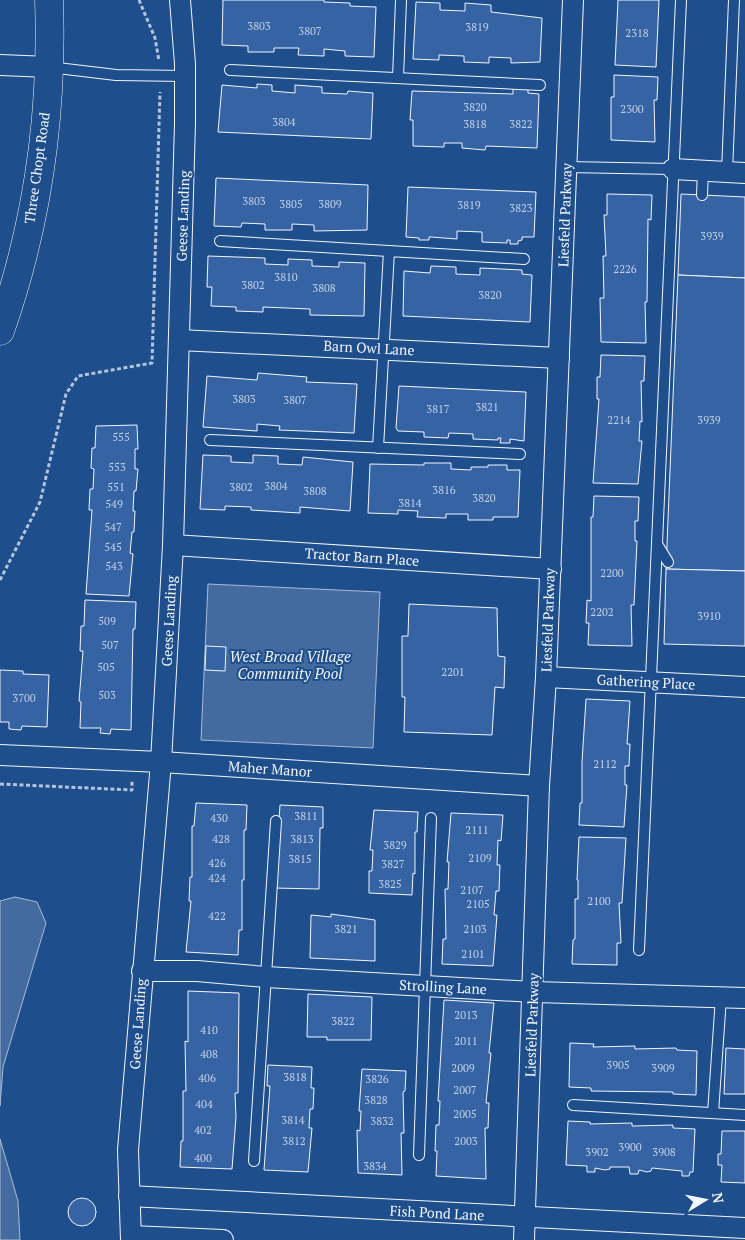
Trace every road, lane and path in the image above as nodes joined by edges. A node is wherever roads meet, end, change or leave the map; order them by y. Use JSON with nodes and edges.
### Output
{"nodes":[{"id":1,"x":50,"y":0,"type":"edge"},
{"id":2,"x":140,"y":0,"type":"edge"},
{"id":3,"x":180,"y":0,"type":"edge"},
{"id":4,"x":401,"y":0,"type":"edge"},
{"id":5,"x":573,"y":0,"type":"edge"},
{"id":6,"x":680,"y":0,"type":"edge"},
{"id":7,"x":734,"y":0,"type":"edge"},
{"id":8,"x":0,"y":65,"type":"edge"},
{"id":9,"x":49,"y":67,"type":"junction"},
{"id":10,"x":230,"y":70,"type":"dead end"},
{"id":11,"x":185,"y":76,"type":"junction"},
{"id":12,"x":160,"y":77,"type":"junction"},
{"id":13,"x":398,"y":78,"type":"junction"},
{"id":14,"x":540,"y":85,"type":"dead end"},
{"id":15,"x":567,"y":167,"type":"junction"},
{"id":16,"x":673,"y":169,"type":"junction"},
{"id":17,"x":703,"y":171,"type":"junction"},
{"id":18,"x":736,"y":172,"type":"edge"},
{"id":19,"x":702,"y":195,"type":"dead end"},
{"id":20,"x":220,"y":241,"type":"dead end"},
{"id":21,"x":388,"y":251,"type":"junction"},
{"id":22,"x":524,"y":259,"type":"dead end"},
{"id":23,"x":0,"y":331,"type":"edge"},
{"id":24,"x":179,"y":340,"type":"junction"},
{"id":25,"x":383,"y":349,"type":"junction"},
{"id":26,"x":559,"y":358,"type":"junction"},
{"id":27,"x":210,"y":440,"type":"dead end"},
{"id":28,"x":378,"y":448,"type":"junction"},
{"id":29,"x":520,"y":454,"type":"dead end"},
{"id":30,"x":657,"y":544,"type":"junction"},
{"id":31,"x":173,"y":545,"type":"junction"},
{"id":32,"x":668,"y":562,"type":"dead end"},
{"id":33,"x":551,"y":569,"type":"junction"},
{"id":34,"x":0,"y":580,"type":"edge"},
{"id":35,"x":546,"y":677,"type":"junction"},
{"id":36,"x":650,"y":683,"type":"junction"},
{"id":37,"x":745,"y":687,"type":"edge"},
{"id":38,"x":0,"y":755,"type":"edge"},
{"id":39,"x":161,"y":762,"type":"junction"},
{"id":40,"x":539,"y":786,"type":"junction"},
{"id":41,"x":431,"y":818,"type":"dead end"},
{"id":42,"x":276,"y":821,"type":"dead end"},
{"id":43,"x":639,"y":950,"type":"dead end"},
{"id":44,"x":142,"y":971,"type":"junction"},
{"id":45,"x":266,"y":977,"type":"junction"},
{"id":46,"x":425,"y":985,"type":"junction"},
{"id":47,"x":534,"y":992,"type":"junction"},
{"id":48,"x":721,"y":997,"type":"junction"},
{"id":49,"x":745,"y":998,"type":"edge"},
{"id":50,"x":573,"y":1106,"type":"dead end"},
{"id":51,"x":713,"y":1114,"type":"junction"},
{"id":52,"x":745,"y":1115,"type":"edge"},
{"id":53,"x":419,"y":1155,"type":"dead end"},
{"id":54,"x":254,"y":1161,"type":"dead end"},
{"id":55,"x":129,"y":1196,"type":"junction"},
{"id":56,"x":524,"y":1218,"type":"junction"},
{"id":57,"x":745,"y":1228,"type":"edge"},
{"id":58,"x":131,"y":1238,"type":"edge"},
{"id":59,"x":223,"y":1240,"type":"edge"},
{"id":60,"x":524,"y":1240,"type":"edge"}],
"edges":[{"from":1,"to":9,"type":"main road","name":"Three Chopt Road"},
{"from":2,"to":12,"type":"path"},
{"from":3,"to":11,"type":"street","name":"Geese Landing"},
{"from":4,"to":13,"type":"lane"},
{"from":5,"to":15,"type":"street","name":"Liesfeld Parkway"},
{"from":6,"to":16,"type":"lane"},
{"from":7,"to":18,"type":"lane"},
{"from":8,"to":9,"type":"street"},
{"from":9,"to":12,"type":"lane"},
{"from":9,"to":23,"type":"main road","name":"Three Chopt Road"},
{"from":10,"to":13,"type":"lane"},
{"from":11,"to":12,"type":"lane"},
{"from":11,"to":24,"type":"street","name":"Geese Landing"},
{"from":12,"to":34,"type":"path"},
{"from":13,"to":14,"type":"lane"},
{"from":15,"to":16,"type":"lane"},
{"from":15,"to":26,"type":"street","name":"Liesfeld Parkway"},
{"from":16,"to":17,"type":"street"},
{"from":16,"to":30,"type":"lane"},
{"from":17,"to":18,"type":"street"},
{"from":17,"to":19,"type":"lane"},
{"from":20,"to":21,"type":"lane"},
{"from":21,"to":22,"type":"lane"},
{"from":21,"to":25,"type":"lane"},
{"from":24,"to":25,"type":"street","name":"Barn Owl Lane"},
{"from":24,"to":31,"type":"street","name":"Geese Landing"},
{"from":25,"to":26,"type":"street","name":"Barn Owl Lane"},
{"from":25,"to":28,"type":"lane"},
{"from":26,"to":33,"type":"street","name":"Liesfeld Parkway"},
{"from":27,"to":28,"type":"lane"},
{"from":28,"to":29,"type":"lane"},
{"from":30,"to":32,"type":"lane"},
{"from":30,"to":36,"type":"lane"},
{"from":31,"to":33,"type":"street","name":"Tractor Barn Place"},
{"from":31,"to":39,"type":"street","name":"Geese Landing"},
{"from":33,"to":35,"type":"street","name":"Liesfeld Parkway"},
{"from":35,"to":36,"type":"street","name":"Gathering Place"},
{"from":35,"to":40,"type":"street","name":"Liesfeld Parkway"},
{"from":36,"to":37,"type":"street","name":"Gathering Place"},
{"from":36,"to":43,"type":"lane"},
{"from":38,"to":39,"type":"street","name":"Maher Manor"},
{"from":39,"to":40,"type":"street","name":"Maher Manor"},
{"from":39,"to":44,"type":"street","name":"Geese Landing"},
{"from":40,"to":47,"type":"street","name":"Liesfeld Parkway"},
{"from":41,"to":46,"type":"lane"},
{"from":42,"to":45,"type":"lane"},
{"from":44,"to":45,"type":"street","name":"Strolling Lane"},
{"from":44,"to":55,"type":"street","name":"Geese Landing"},
{"from":45,"to":46,"type":"street","name":"Strolling Lane"},
{"from":45,"to":54,"type":"lane"},
{"from":46,"to":47,"type":"street","name":"Strolling Lane"},
{"from":46,"to":53,"type":"lane"},
{"from":47,"to":48,"type":"street","name":"Strolling Lane"},
{"from":47,"to":56,"type":"street","name":"Liesfeld Parkway"},
{"from":48,"to":49,"type":"street","name":"Strolling Lane"},
{"from":48,"to":51,"type":"lane"},
{"from":50,"to":51,"type":"lane"},
{"from":51,"to":52,"type":"lane"},
{"from":55,"to":56,"type":"street","name":"Fish Pond Lane"},
{"from":55,"to":58,"type":"street","name":"Geese Landing"},
{"from":56,"to":57,"type":"street","name":"Fish Pond Lane"},
{"from":56,"to":60,"type":"street","name":"Liesfeld Parkway"},
{"from":58,"to":59,"type":"street"}]}
